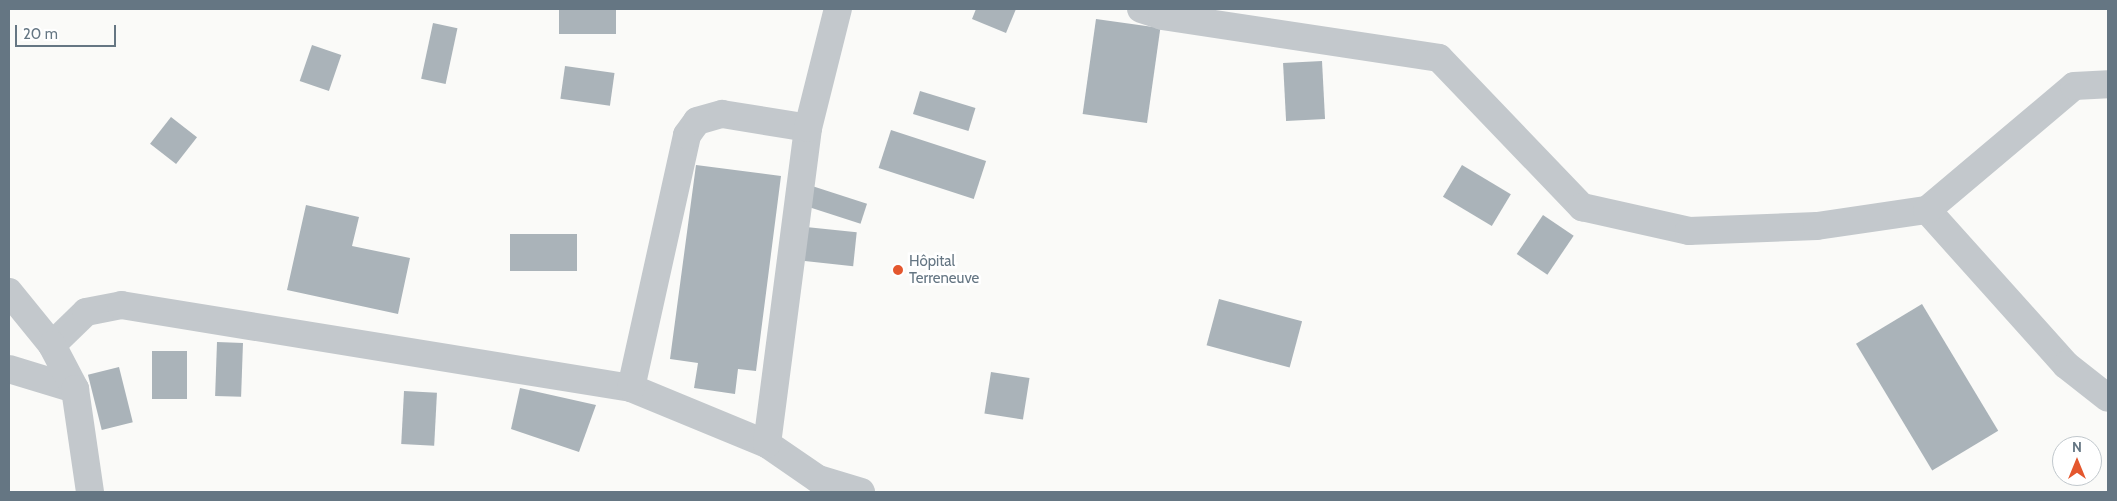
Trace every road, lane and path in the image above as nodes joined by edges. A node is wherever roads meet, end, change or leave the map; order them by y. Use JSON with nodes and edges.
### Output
{"nodes":[{"id":1,"x":838,"y":9,"type":"edge"},
{"id":2,"x":1141,"y":9,"type":"edge"},
{"id":3,"x":2108,"y":84,"type":"edge"},
{"id":4,"x":808,"y":128,"type":"junction"},
{"id":5,"x":1926,"y":210,"type":"junction"},
{"id":6,"x":9,"y":292,"type":"edge"},
{"id":7,"x":52,"y":345,"type":"junction"},
{"id":8,"x":9,"y":369,"type":"edge"},
{"id":9,"x":631,"y":388,"type":"junction"},
{"id":10,"x":76,"y":389,"type":"junction"},
{"id":11,"x":2108,"y":398,"type":"edge"},
{"id":12,"x":767,"y":444,"type":"junction"},
{"id":13,"x":90,"y":492,"type":"edge"},
{"id":14,"x":861,"y":492,"type":"edge"}],
"edges":[{"from":1,"to":4,"type":"street"},
{"from":2,"to":5,"type":"street"},
{"from":3,"to":5,"type":"street"},
{"from":4,"to":9,"type":"street"},
{"from":4,"to":12,"type":"street"},
{"from":5,"to":11,"type":"street"},
{"from":6,"to":7,"type":"street"},
{"from":7,"to":9,"type":"street"},
{"from":7,"to":10,"type":"street"},
{"from":8,"to":10,"type":"street"},
{"from":9,"to":12,"type":"street"},
{"from":10,"to":13,"type":"street"},
{"from":12,"to":14,"type":"street"}]}
